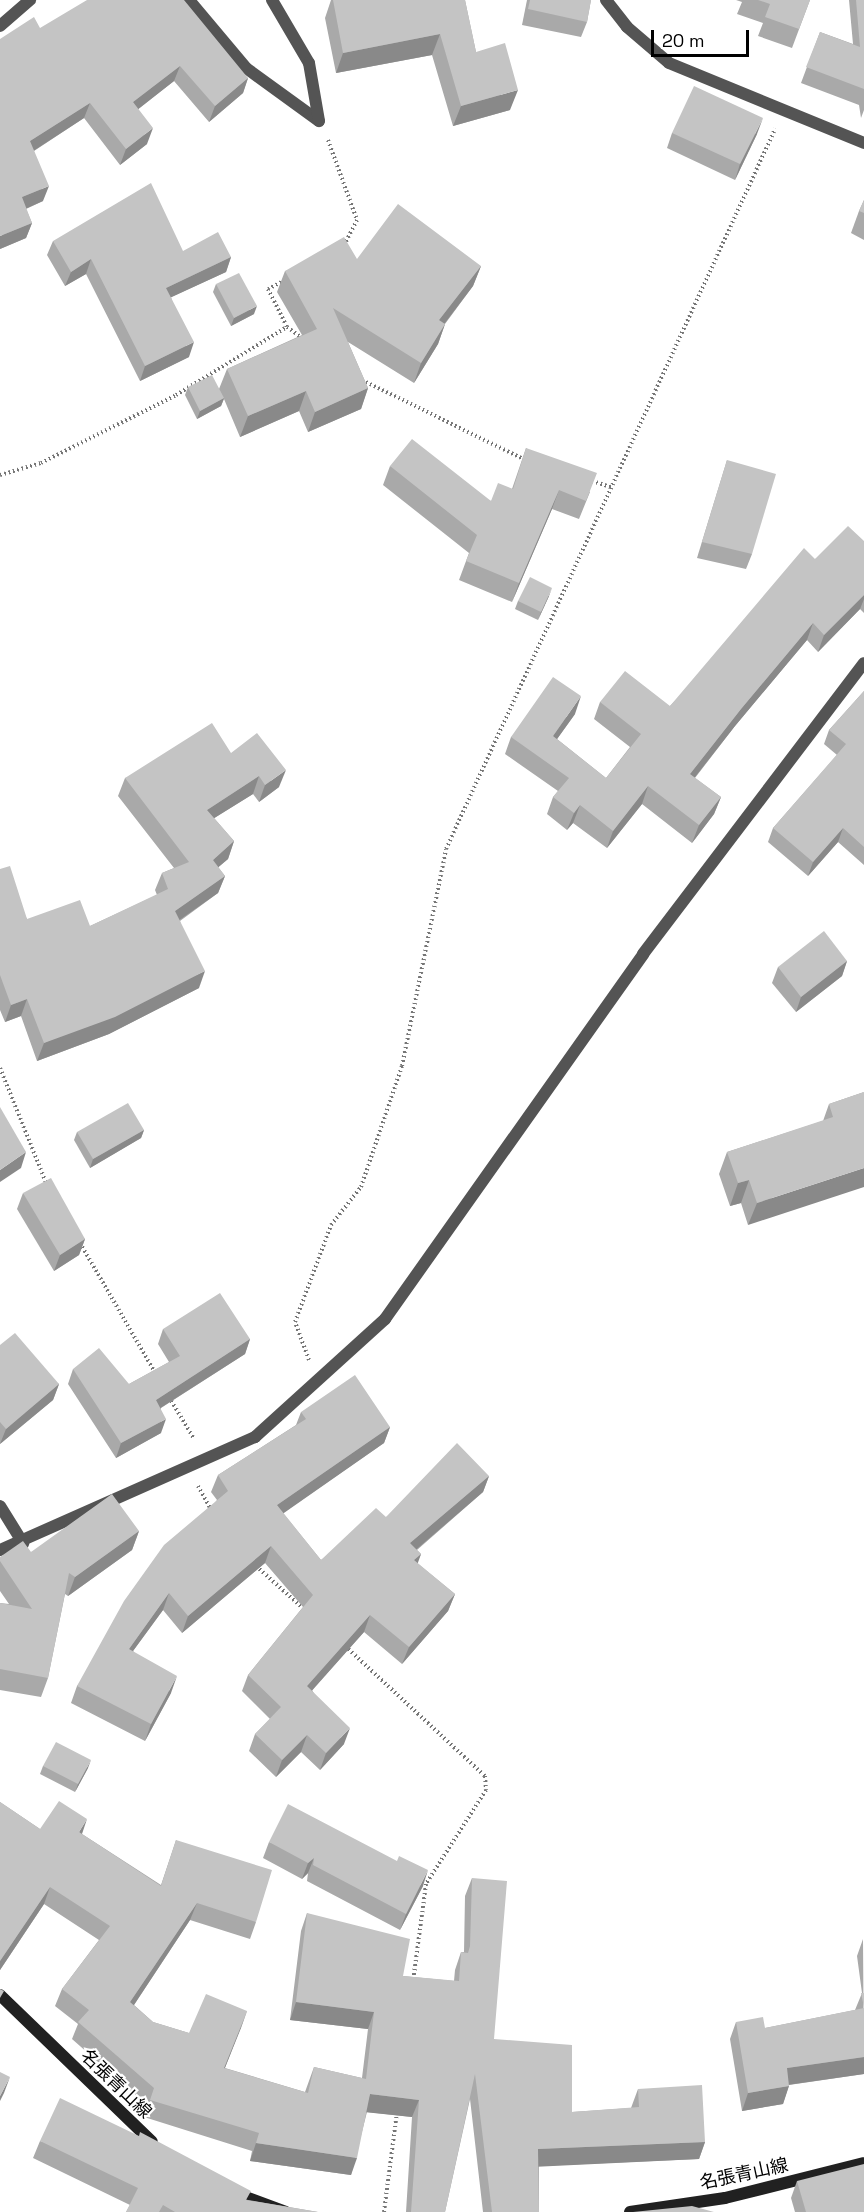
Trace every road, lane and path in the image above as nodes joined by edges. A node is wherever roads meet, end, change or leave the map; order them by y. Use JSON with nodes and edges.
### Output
{"nodes":[{"id":1,"x":30,"y":0,"type":"edge"},
{"id":2,"x":189,"y":0,"type":"edge"},
{"id":3,"x":272,"y":0,"type":"edge"},
{"id":4,"x":606,"y":0,"type":"edge"},
{"id":5,"x":0,"y":26,"type":"edge"},
{"id":6,"x":783,"y":112,"type":"junction"},
{"id":7,"x":319,"y":121,"type":"junction"},
{"id":8,"x":864,"y":143,"type":"edge"},
{"id":9,"x":342,"y":247,"type":"edge"},
{"id":10,"x":297,"y":274,"type":"edge"},
{"id":11,"x":287,"y":327,"type":"junction"},
{"id":12,"x":305,"y":340,"type":"edge"},
{"id":13,"x":357,"y":378,"type":"edge"},
{"id":14,"x":533,"y":462,"type":"edge"},
{"id":15,"x":0,"y":475,"type":"edge"},
{"id":16,"x":589,"y":480,"type":"edge"},
{"id":17,"x":611,"y":487,"type":"junction"},
{"id":18,"x":864,"y":663,"type":"edge"},
{"id":19,"x":0,"y":1068,"type":"edge"},
{"id":20,"x":49,"y":1189,"type":"edge"},
{"id":21,"x":78,"y":1239,"type":"edge"},
{"id":22,"x":159,"y":1380,"type":"edge"},
{"id":23,"x":317,"y":1381,"type":"junction"},
{"id":24,"x":165,"y":1390,"type":"edge"},
{"id":25,"x":206,"y":1461,"type":"junction"},
{"id":26,"x":189,"y":1470,"type":"junction"},
{"id":27,"x":0,"y":1506,"type":"edge"},
{"id":28,"x":218,"y":1521,"type":"edge"},
{"id":29,"x":23,"y":1543,"type":"junction"},
{"id":30,"x":0,"y":1550,"type":"edge"},
{"id":31,"x":248,"y":1558,"type":"edge"},
{"id":32,"x":310,"y":1614,"type":"edge"},
{"id":33,"x":336,"y":1638,"type":"edge"},
{"id":34,"x":413,"y":1989,"type":"edge"},
{"id":35,"x":0,"y":1995,"type":"edge"},
{"id":36,"x":398,"y":2107,"type":"edge"},
{"id":37,"x":165,"y":2151,"type":"edge"},
{"id":38,"x":864,"y":2163,"type":"edge"},
{"id":39,"x":220,"y":2186,"type":"edge"},
{"id":40,"x":286,"y":2212,"type":"edge"},
{"id":41,"x":384,"y":2212,"type":"edge"},
{"id":42,"x":630,"y":2212,"type":"edge"}],
"edges":[{"from":1,"to":5,"type":"street"},
{"from":2,"to":7,"type":"street"},
{"from":3,"to":7,"type":"street"},
{"from":4,"to":6,"type":"street"},
{"from":6,"to":8,"type":"street"},
{"from":6,"to":17,"type":"path"},
{"from":7,"to":9,"type":"path"},
{"from":10,"to":11,"type":"path"},
{"from":11,"to":12,"type":"path"},
{"from":11,"to":15,"type":"path"},
{"from":13,"to":14,"type":"path"},
{"from":16,"to":17,"type":"path"},
{"from":17,"to":23,"type":"path"},
{"from":18,"to":23,"type":"street"},
{"from":19,"to":20,"type":"path"},
{"from":21,"to":22,"type":"path"},
{"from":23,"to":25,"type":"street"},
{"from":24,"to":25,"type":"path"},
{"from":25,"to":26,"type":"street"},
{"from":26,"to":28,"type":"path"},
{"from":26,"to":29,"type":"street"},
{"from":27,"to":29,"type":"street"},
{"from":29,"to":30,"type":"street"},
{"from":31,"to":32,"type":"path"},
{"from":33,"to":34,"type":"path"},
{"from":35,"to":37,"type":"main road","name":"名張青山線"},
{"from":36,"to":41,"type":"path"},
{"from":38,"to":42,"type":"main road","name":"名張青山線"},
{"from":39,"to":40,"type":"main road"}]}
